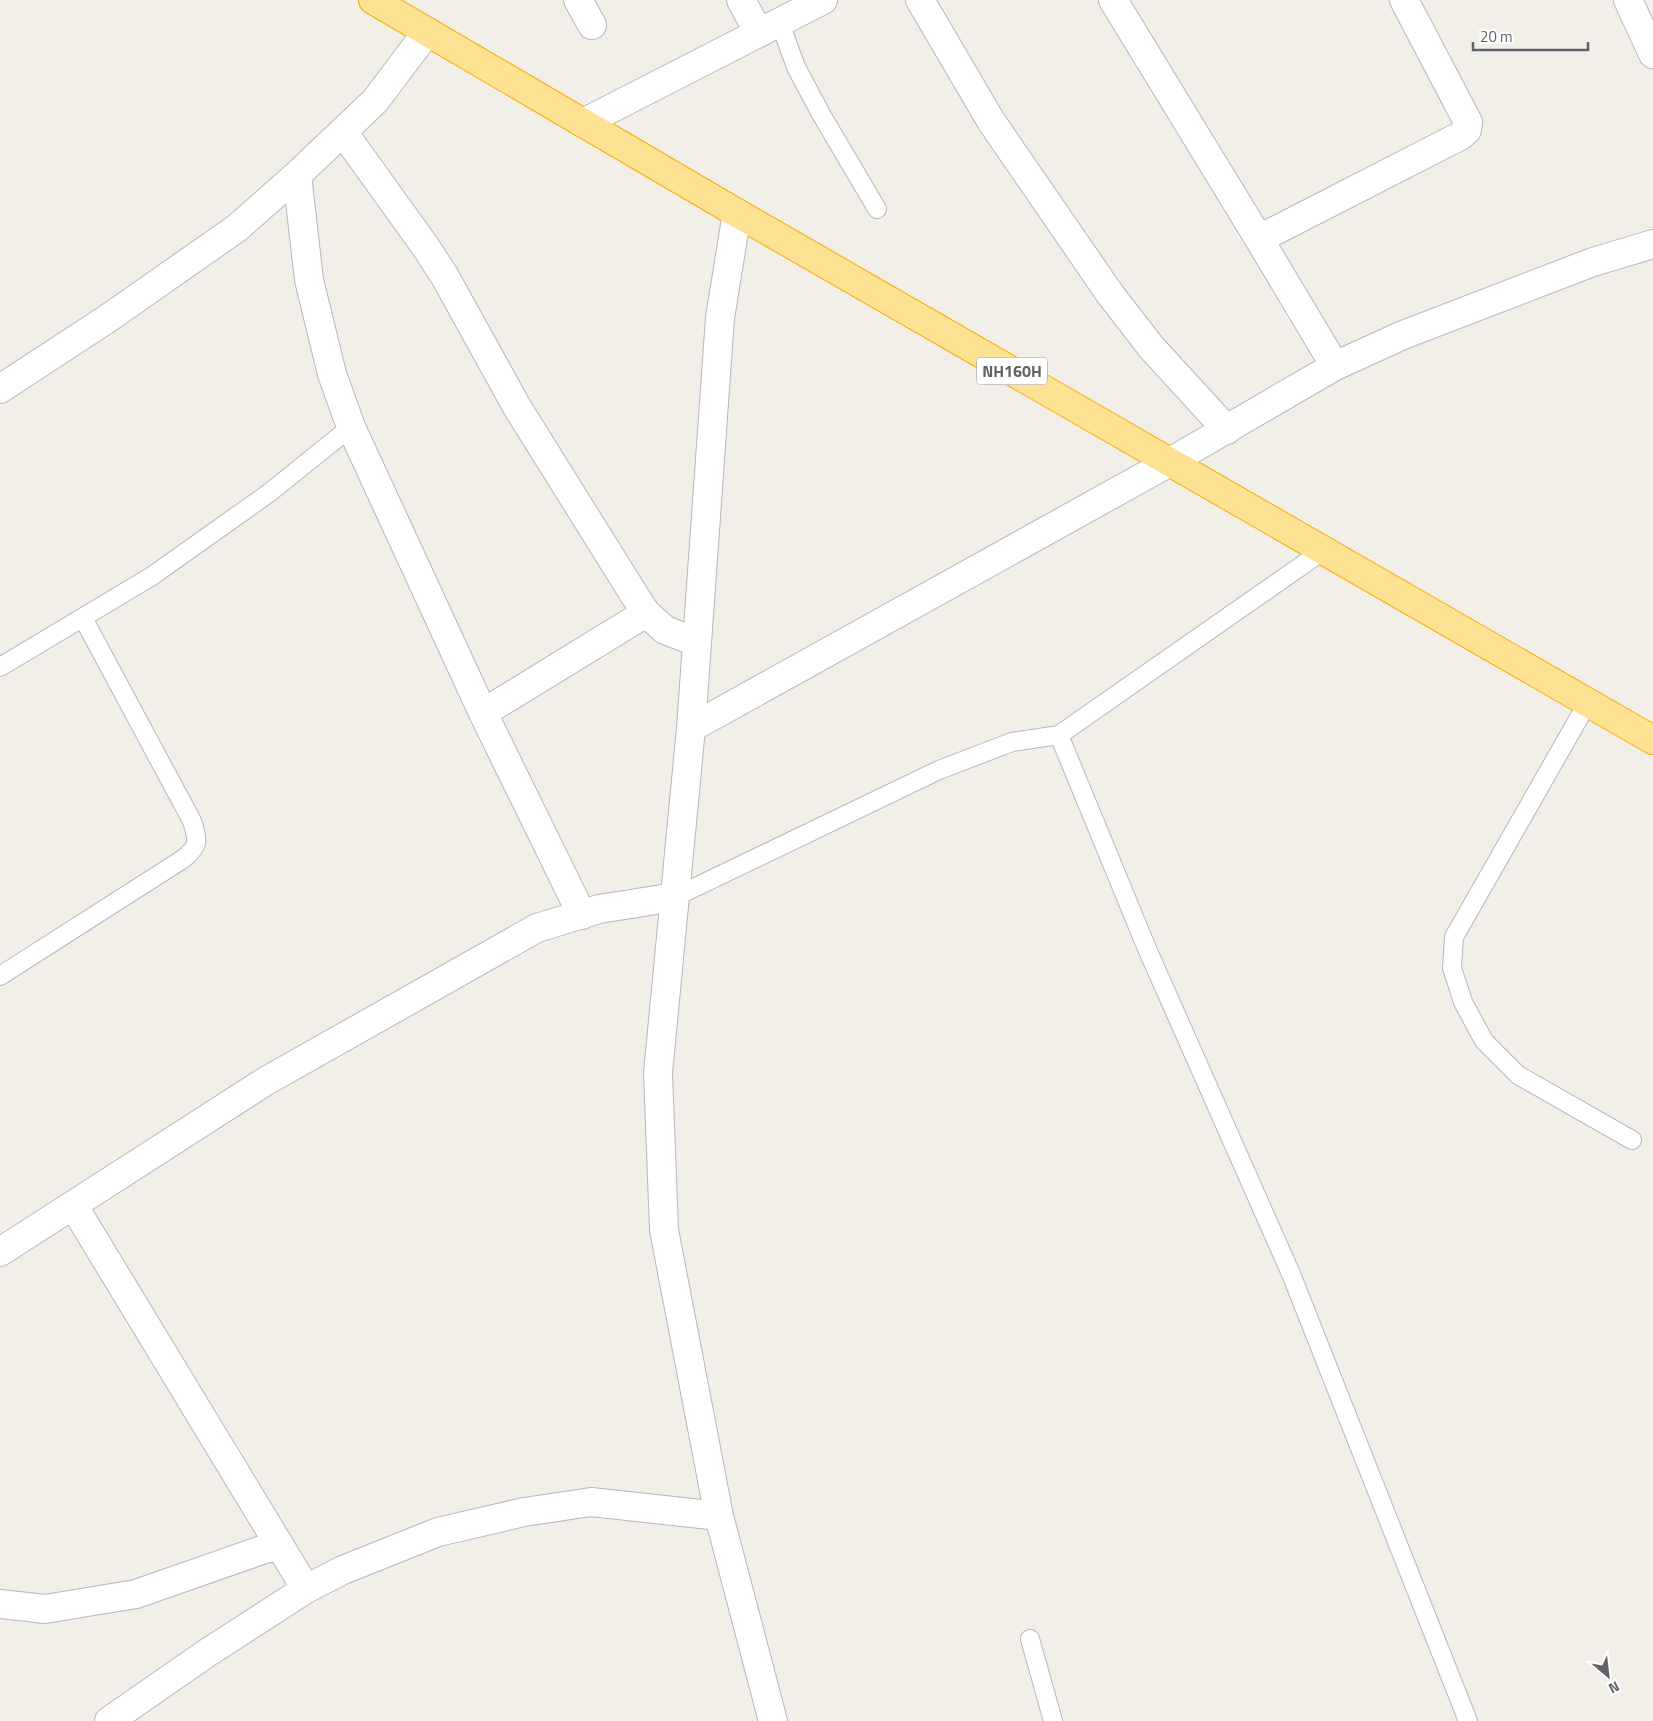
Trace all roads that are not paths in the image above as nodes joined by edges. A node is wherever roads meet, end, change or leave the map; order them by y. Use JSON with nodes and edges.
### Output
{"nodes":[{"id":1,"x":373,"y":0,"type":"edge"},
{"id":2,"x":578,"y":0,"type":"edge"},
{"id":3,"x":741,"y":0,"type":"edge"},
{"id":4,"x":823,"y":0,"type":"edge"},
{"id":5,"x":920,"y":0,"type":"edge"},
{"id":6,"x":1113,"y":0,"type":"edge"},
{"id":7,"x":1404,"y":0,"type":"edge"},
{"id":8,"x":1628,"y":0,"type":"edge"},
{"id":9,"x":592,"y":25,"type":"dead end"},
{"id":10,"x":769,"y":28,"type":"junction"},
{"id":11,"x":427,"y":32,"type":"junction"},
{"id":12,"x":1653,"y":54,"type":"edge"},
{"id":13,"x":583,"y":123,"type":"junction"},
{"id":14,"x":343,"y":132,"type":"junction"},
{"id":15,"x":297,"y":175,"type":"junction"},
{"id":16,"x":876,"y":209,"type":"dead end"},
{"id":17,"x":737,"y":213,"type":"junction"},
{"id":18,"x":1259,"y":239,"type":"junction"},
{"id":19,"x":1653,"y":244,"type":"edge"},
{"id":20,"x":1335,"y":366,"type":"junction"},
{"id":21,"x":0,"y":389,"type":"edge"},
{"id":22,"x":351,"y":427,"type":"junction"},
{"id":23,"x":1226,"y":430,"type":"junction"},
{"id":24,"x":1170,"y":462,"type":"junction"},
{"id":25,"x":1324,"y":550,"type":"junction"},
{"id":26,"x":646,"y":613,"type":"junction"},
{"id":27,"x":83,"y":618,"type":"junction"},
{"id":28,"x":696,"y":642,"type":"junction"},
{"id":29,"x":0,"y":667,"type":"edge"},
{"id":30,"x":1588,"y":702,"type":"junction"},
{"id":31,"x":484,"y":713,"type":"junction"},
{"id":32,"x":690,"y":728,"type":"junction"},
{"id":33,"x":1058,"y":735,"type":"junction"},
{"id":34,"x":1653,"y":740,"type":"edge"},
{"id":35,"x":675,"y":897,"type":"junction"},
{"id":36,"x":582,"y":915,"type":"junction"},
{"id":37,"x":0,"y":976,"type":"edge"},
{"id":38,"x":1632,"y":1140,"type":"dead end"},
{"id":39,"x":73,"y":1205,"type":"junction"},
{"id":40,"x":0,"y":1250,"type":"edge"},
{"id":41,"x":719,"y":1516,"type":"junction"},
{"id":42,"x":279,"y":1544,"type":"junction"},
{"id":43,"x":306,"y":1589,"type":"junction"},
{"id":44,"x":0,"y":1604,"type":"edge"},
{"id":45,"x":1030,"y":1639,"type":"dead end"},
{"id":46,"x":109,"y":1721,"type":"edge"},
{"id":47,"x":773,"y":1721,"type":"edge"},
{"id":48,"x":1053,"y":1721,"type":"edge"},
{"id":49,"x":1468,"y":1721,"type":"edge"}],
"edges":[{"from":1,"to":11,"type":"highway","number":"NH160H"},
{"from":2,"to":9,"type":"street"},
{"from":3,"to":10,"type":"street"},
{"from":4,"to":10,"type":"street"},
{"from":5,"to":23,"type":"street"},
{"from":6,"to":18,"type":"street"},
{"from":7,"to":18,"type":"street"},
{"from":8,"to":12,"type":"street"},
{"from":10,"to":13,"type":"street"},
{"from":10,"to":16,"type":"lane"},
{"from":11,"to":13,"type":"highway","number":"NH160H"},
{"from":11,"to":14,"type":"street"},
{"from":13,"to":17,"type":"highway","number":"NH160H"},
{"from":14,"to":15,"type":"street"},
{"from":14,"to":26,"type":"street"},
{"from":15,"to":21,"type":"street"},
{"from":15,"to":22,"type":"street"},
{"from":17,"to":24,"type":"highway","number":"NH160H"},
{"from":17,"to":28,"type":"street"},
{"from":18,"to":20,"type":"street"},
{"from":19,"to":20,"type":"street"},
{"from":20,"to":23,"type":"street"},
{"from":22,"to":27,"type":"lane"},
{"from":22,"to":31,"type":"street"},
{"from":23,"to":24,"type":"street"},
{"from":24,"to":25,"type":"highway","number":"NH160H"},
{"from":24,"to":32,"type":"street"},
{"from":25,"to":30,"type":"highway","number":"NH160H"},
{"from":25,"to":33,"type":"lane"},
{"from":26,"to":28,"type":"street"},
{"from":26,"to":31,"type":"street"},
{"from":27,"to":29,"type":"lane"},
{"from":27,"to":37,"type":"lane"},
{"from":28,"to":32,"type":"street"},
{"from":30,"to":34,"type":"highway","number":"NH160H"},
{"from":30,"to":38,"type":"lane"},
{"from":31,"to":36,"type":"street"},
{"from":32,"to":35,"type":"street"},
{"from":33,"to":35,"type":"lane"},
{"from":33,"to":49,"type":"lane"},
{"from":35,"to":36,"type":"street"},
{"from":35,"to":41,"type":"street"},
{"from":36,"to":39,"type":"street"},
{"from":39,"to":40,"type":"street"},
{"from":39,"to":42,"type":"street"},
{"from":41,"to":43,"type":"street"},
{"from":41,"to":47,"type":"street"},
{"from":42,"to":43,"type":"street"},
{"from":42,"to":44,"type":"street"},
{"from":43,"to":46,"type":"street"},
{"from":45,"to":48,"type":"lane"}]}
